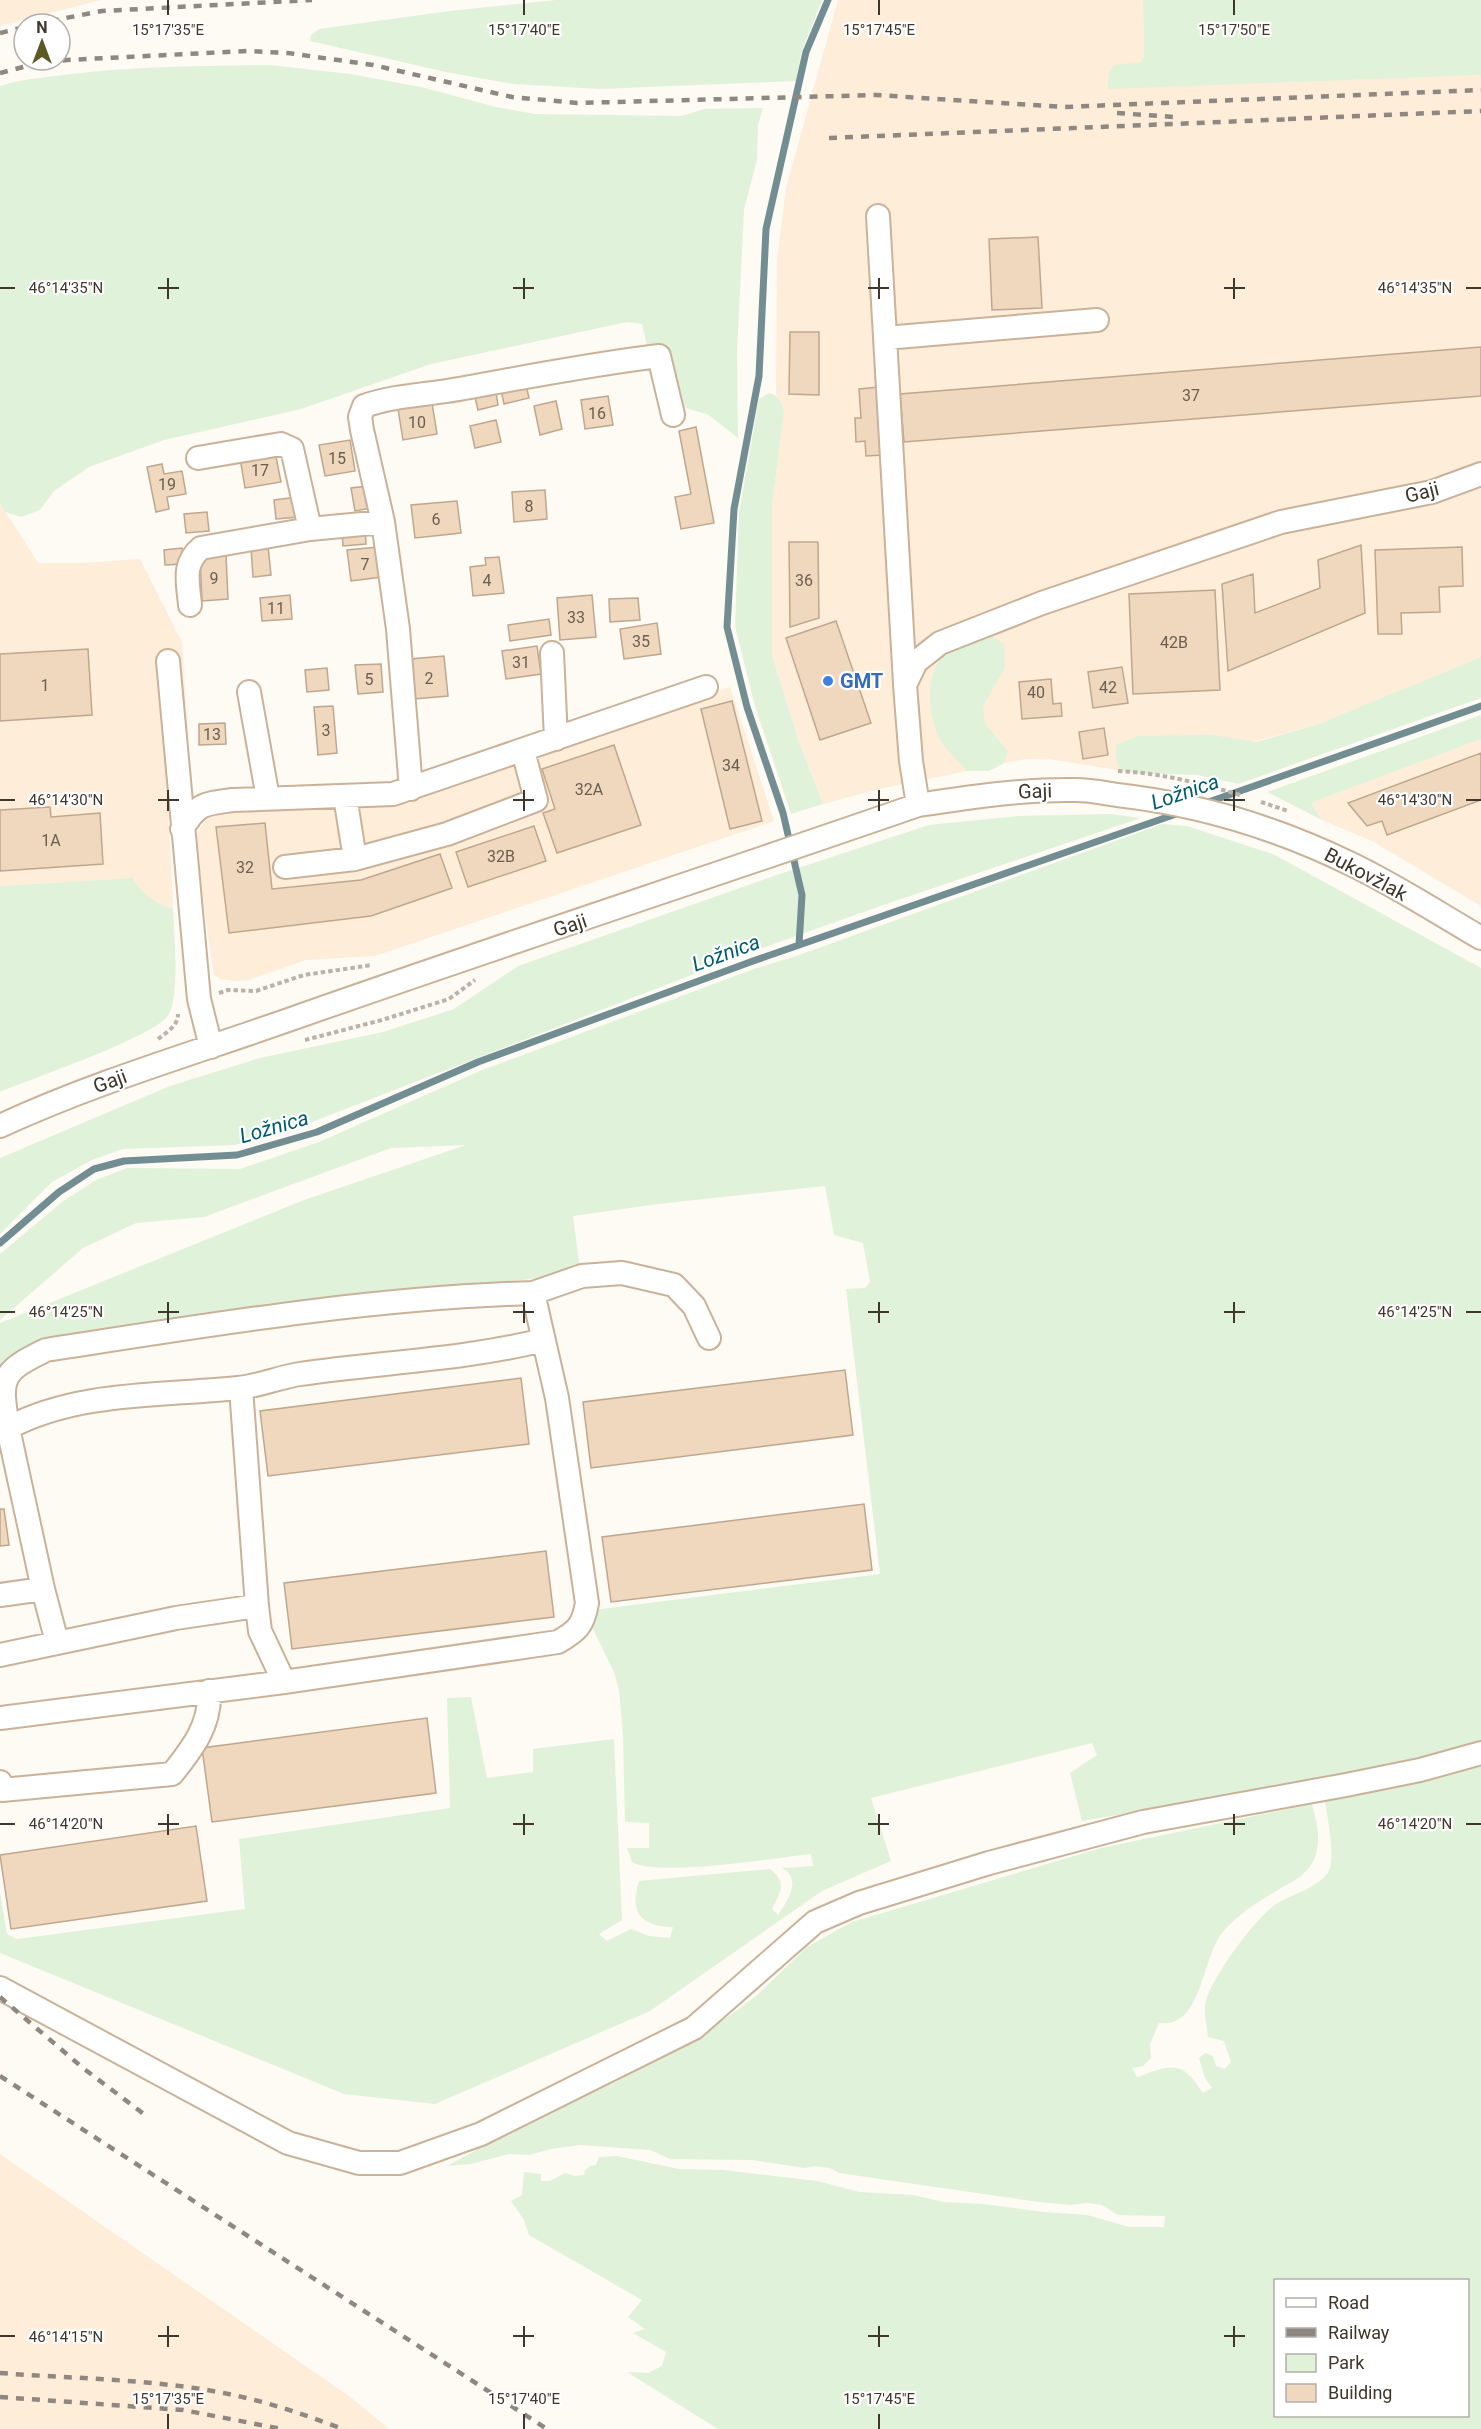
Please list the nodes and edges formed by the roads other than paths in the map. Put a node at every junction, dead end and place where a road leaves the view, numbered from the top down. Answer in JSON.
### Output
{"nodes":[{"id":1,"x":878,"y":216,"type":"dead end"},
{"id":2,"x":1096,"y":320,"type":"dead end"},
{"id":3,"x":885,"y":338,"type":"junction"},
{"id":4,"x":673,"y":416,"type":"dead end"},
{"id":5,"x":198,"y":458,"type":"dead end"},
{"id":6,"x":1481,"y":474,"type":"edge"},
{"id":7,"x":383,"y":522,"type":"junction"},
{"id":8,"x":310,"y":529,"type":"junction"},
{"id":9,"x":190,"y":605,"type":"dead end"},
{"id":10,"x":552,"y":653,"type":"dead end"},
{"id":11,"x":168,"y":661,"type":"dead end"},
{"id":12,"x":905,"y":685,"type":"junction"},
{"id":13,"x":706,"y":687,"type":"dead end"},
{"id":14,"x":249,"y":692,"type":"dead end"},
{"id":15,"x":556,"y":739,"type":"junction"},
{"id":16,"x":522,"y":751,"type":"junction"},
{"id":17,"x":411,"y":789,"type":"junction"},
{"id":18,"x":345,"y":796,"type":"junction"},
{"id":19,"x":268,"y":798,"type":"junction"},
{"id":20,"x":918,"y":805,"type":"junction"},
{"id":21,"x":1246,"y":821,"type":"joint"},
{"id":22,"x":182,"y":829,"type":"junction"},
{"id":23,"x":355,"y":859,"type":"junction"},
{"id":24,"x":285,"y":867,"type":"dead end"},
{"id":25,"x":1481,"y":938,"type":"edge"},
{"id":26,"x":211,"y":1047,"type":"junction"},
{"id":27,"x":0,"y":1126,"type":"edge"},
{"id":28,"x":533,"y":1293,"type":"junction"},
{"id":29,"x":709,"y":1338,"type":"dead end"},
{"id":30,"x":543,"y":1340,"type":"junction"},
{"id":31,"x":241,"y":1388,"type":"junction"},
{"id":32,"x":8,"y":1428,"type":"junction"},
{"id":33,"x":43,"y":1589,"type":"junction"},
{"id":34,"x":0,"y":1595,"type":"edge"},
{"id":35,"x":258,"y":1606,"type":"junction"},
{"id":36,"x":57,"y":1642,"type":"junction"},
{"id":37,"x":0,"y":1655,"type":"edge"},
{"id":38,"x":284,"y":1682,"type":"junction"},
{"id":39,"x":209,"y":1691,"type":"junction"},
{"id":40,"x":0,"y":1718,"type":"edge"},
{"id":41,"x":1481,"y":1753,"type":"edge"},
{"id":42,"x":0,"y":1782,"type":"edge"},
{"id":43,"x":0,"y":1988,"type":"edge"}],
"edges":[{"from":1,"to":3,"type":"street"},
{"from":2,"to":3,"type":"street"},
{"from":3,"to":12,"type":"street"},
{"from":4,"to":7,"type":"street"},
{"from":5,"to":8,"type":"street"},
{"from":6,"to":12,"type":"street","name":"Gaji"},
{"from":7,"to":8,"type":"street"},
{"from":7,"to":17,"type":"street"},
{"from":8,"to":9,"type":"street"},
{"from":10,"to":15,"type":"street"},
{"from":11,"to":22,"type":"street"},
{"from":12,"to":20,"type":"street"},
{"from":13,"to":15,"type":"street"},
{"from":14,"to":19,"type":"street"},
{"from":15,"to":16,"type":"street"},
{"from":16,"to":17,"type":"street"},
{"from":16,"to":23,"type":"street"},
{"from":17,"to":18,"type":"street"},
{"from":18,"to":19,"type":"street"},
{"from":18,"to":23,"type":"street"},
{"from":19,"to":22,"type":"street"},
{"from":20,"to":21,"type":"street","name":"Gaji"},
{"from":20,"to":26,"type":"street","name":"Gaji"},
{"from":21,"to":25,"type":"street","name":"Bukovžlak"},
{"from":22,"to":26,"type":"street"},
{"from":23,"to":24,"type":"street"},
{"from":26,"to":27,"type":"street","name":"Gaji"},
{"from":28,"to":29,"type":"street"},
{"from":28,"to":30,"type":"street"},
{"from":28,"to":32,"type":"street"},
{"from":30,"to":31,"type":"street"},
{"from":30,"to":38,"type":"street"},
{"from":31,"to":32,"type":"street"},
{"from":31,"to":35,"type":"street"},
{"from":32,"to":33,"type":"street"},
{"from":33,"to":34,"type":"street"},
{"from":33,"to":36,"type":"street"},
{"from":35,"to":36,"type":"street"},
{"from":35,"to":38,"type":"street"},
{"from":36,"to":37,"type":"street"},
{"from":38,"to":39,"type":"street"},
{"from":39,"to":40,"type":"street"},
{"from":39,"to":42,"type":"street"},
{"from":41,"to":43,"type":"street"}]}
